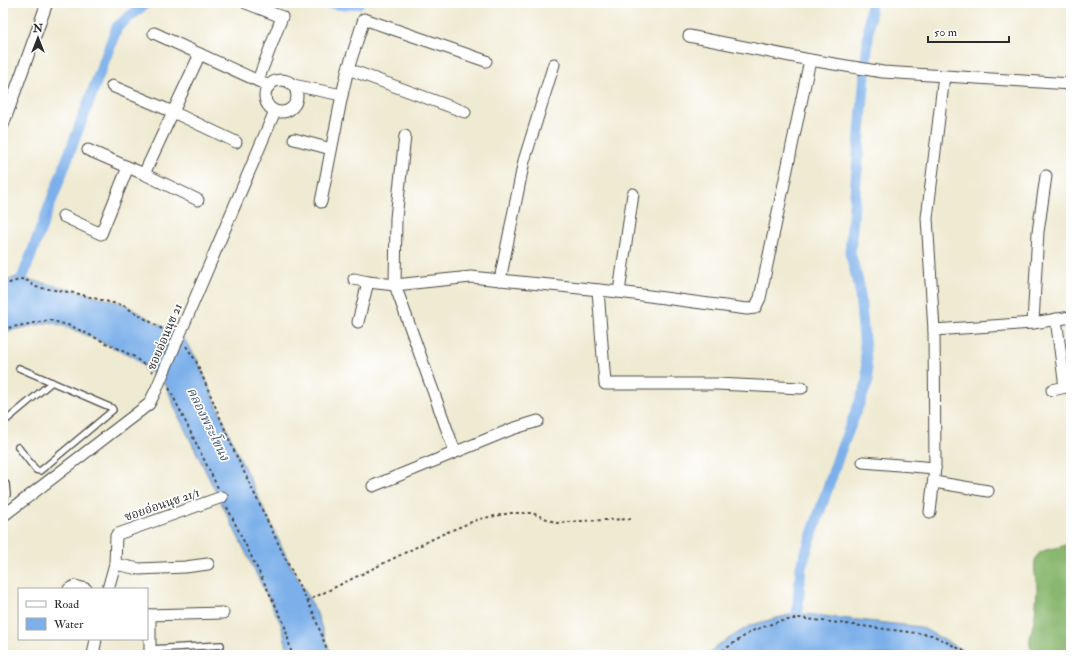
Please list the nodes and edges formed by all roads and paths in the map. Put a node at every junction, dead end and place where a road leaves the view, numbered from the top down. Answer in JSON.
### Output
{"nodes":[{"id":1,"x":47,"y":3,"type":"edge"},
{"id":2,"x":246,"y":3,"type":"edge"},
{"id":3,"x":154,"y":33,"type":"dead end"},
{"id":4,"x":689,"y":36,"type":"dead end"},
{"id":5,"x":200,"y":54,"type":"junction"},
{"id":6,"x":810,"y":60,"type":"junction"},
{"id":7,"x":486,"y":61,"type":"dead end"},
{"id":8,"x":554,"y":64,"type":"dead end"},
{"id":9,"x":348,"y":69,"type":"junction"},
{"id":10,"x":944,"y":76,"type":"junction"},
{"id":11,"x":258,"y":80,"type":"junction"},
{"id":12,"x":1071,"y":84,"type":"edge"},
{"id":13,"x":293,"y":85,"type":"junction"},
{"id":14,"x":112,"y":86,"type":"dead end"},
{"id":15,"x":269,"y":86,"type":"junction"},
{"id":16,"x":342,"y":96,"type":"junction"},
{"id":17,"x":275,"y":111,"type":"junction"},
{"id":18,"x":173,"y":112,"type":"junction"},
{"id":19,"x":465,"y":112,"type":"dead end"},
{"id":20,"x":3,"y":125,"type":"edge"},
{"id":21,"x":405,"y":136,"type":"dead end"},
{"id":22,"x":294,"y":139,"type":"dead end"},
{"id":23,"x":236,"y":142,"type":"dead end"},
{"id":24,"x":331,"y":149,"type":"junction"},
{"id":25,"x":88,"y":150,"type":"dead end"},
{"id":26,"x":128,"y":167,"type":"junction"},
{"id":27,"x":144,"y":174,"type":"junction"},
{"id":28,"x":1046,"y":176,"type":"dead end"},
{"id":29,"x":633,"y":194,"type":"dead end"},
{"id":30,"x":198,"y":200,"type":"dead end"},
{"id":31,"x":321,"y":202,"type":"dead end"},
{"id":32,"x":62,"y":216,"type":"dead end"},
{"id":33,"x":354,"y":279,"type":"dead end"},
{"id":34,"x":500,"y":280,"type":"junction"},
{"id":35,"x":368,"y":282,"type":"junction"},
{"id":36,"x":3,"y":285,"type":"edge"},
{"id":37,"x":395,"y":285,"type":"junction"},
{"id":38,"x":598,"y":290,"type":"junction"},
{"id":39,"x":619,"y":292,"type":"junction"},
{"id":40,"x":1071,"y":317,"type":"edge"},
{"id":41,"x":1056,"y":319,"type":"junction"},
{"id":42,"x":358,"y":322,"type":"dead end"},
{"id":43,"x":1033,"y":323,"type":"junction"},
{"id":44,"x":3,"y":330,"type":"edge"},
{"id":45,"x":934,"y":330,"type":"junction"},
{"id":46,"x":169,"y":333,"type":"dead end"},
{"id":47,"x":182,"y":341,"type":"dead end"},
{"id":48,"x":19,"y":368,"type":"dead end"},
{"id":49,"x":156,"y":375,"type":"dead end"},
{"id":50,"x":52,"y":382,"type":"junction"},
{"id":51,"x":168,"y":384,"type":"dead end"},
{"id":52,"x":1068,"y":387,"type":"edge"},
{"id":53,"x":802,"y":388,"type":"dead end"},
{"id":54,"x":1052,"y":390,"type":"dead end"},
{"id":55,"x":538,"y":421,"type":"dead end"},
{"id":56,"x":3,"y":423,"type":"edge"},
{"id":57,"x":18,"y":447,"type":"dead end"},
{"id":58,"x":455,"y":452,"type":"junction"},
{"id":59,"x":863,"y":462,"type":"dead end"},
{"id":60,"x":935,"y":468,"type":"junction"},
{"id":61,"x":934,"y":482,"type":"junction"},
{"id":62,"x":6,"y":484,"type":"dead end"},
{"id":63,"x":373,"y":486,"type":"dead end"},
{"id":64,"x":988,"y":492,"type":"dead end"},
{"id":65,"x":222,"y":497,"type":"junction"},
{"id":66,"x":3,"y":499,"type":"edge"},
{"id":67,"x":930,"y":512,"type":"dead end"},
{"id":68,"x":3,"y":516,"type":"edge"},
{"id":69,"x":632,"y":519,"type":"dead end"},
{"id":70,"x":115,"y":564,"type":"junction"},
{"id":71,"x":208,"y":564,"type":"dead end"},
{"id":72,"x":71,"y":588,"type":"edge"},
{"id":73,"x":82,"y":588,"type":"edge"},
{"id":74,"x":108,"y":588,"type":"edge"},
{"id":75,"x":307,"y":601,"type":"junction"},
{"id":76,"x":223,"y":613,"type":"dead end"},
{"id":77,"x":148,"y":615,"type":"edge"},
{"id":78,"x":96,"y":640,"type":"edge"},
{"id":79,"x":221,"y":645,"type":"dead end"},
{"id":80,"x":150,"y":652,"type":"edge"},
{"id":81,"x":93,"y":655,"type":"edge"},
{"id":82,"x":292,"y":655,"type":"edge"},
{"id":83,"x":329,"y":655,"type":"edge"},
{"id":84,"x":718,"y":655,"type":"edge"},
{"id":85,"x":969,"y":655,"type":"edge"}],
"edges":[{"from":1,"to":20,"type":"street"},
{"from":2,"to":11,"type":"street"},
{"from":3,"to":5,"type":"street"},
{"from":4,"to":6,"type":"street"},
{"from":5,"to":11,"type":"street"},
{"from":5,"to":18,"type":"street"},
{"from":6,"to":10,"type":"street"},
{"from":6,"to":39,"type":"street"},
{"from":7,"to":9,"type":"street"},
{"from":8,"to":34,"type":"street"},
{"from":9,"to":16,"type":"street"},
{"from":9,"to":19,"type":"street"},
{"from":10,"to":12,"type":"street"},
{"from":10,"to":45,"type":"street"},
{"from":11,"to":15,"type":"street"},
{"from":13,"to":15,"type":"street"},
{"from":13,"to":16,"type":"street"},
{"from":13,"to":17,"type":"street"},
{"from":14,"to":18,"type":"street"},
{"from":15,"to":17,"type":"street"},
{"from":16,"to":24,"type":"street"},
{"from":17,"to":68,"type":"street","name":"ซอยอ่อนนุช 21","bridge":true},
{"from":18,"to":23,"type":"street"},
{"from":18,"to":27,"type":"street"},
{"from":21,"to":37,"type":"street"},
{"from":22,"to":24,"type":"street"},
{"from":24,"to":31,"type":"street"},
{"from":25,"to":26,"type":"street"},
{"from":26,"to":27,"type":"street"},
{"from":26,"to":32,"type":"street"},
{"from":27,"to":30,"type":"street"},
{"from":28,"to":43,"type":"street"},
{"from":29,"to":39,"type":"street"},
{"from":33,"to":35,"type":"street"},
{"from":34,"to":37,"type":"street"},
{"from":34,"to":38,"type":"street"},
{"from":35,"to":37,"type":"street"},
{"from":35,"to":42,"type":"street"},
{"from":36,"to":46,"type":"path"},
{"from":37,"to":58,"type":"street"},
{"from":38,"to":39,"type":"street"},
{"from":38,"to":53,"type":"street"},
{"from":40,"to":41,"type":"street"},
{"from":41,"to":43,"type":"street"},
{"from":41,"to":52,"type":"street"},
{"from":43,"to":45,"type":"street"},
{"from":44,"to":49,"type":"path"},
{"from":45,"to":60,"type":"street"},
{"from":47,"to":75,"type":"path"},
{"from":48,"to":50,"type":"lane"},
{"from":50,"to":56,"type":"lane"},
{"from":50,"to":57,"type":"lane"},
{"from":51,"to":65,"type":"path"},
{"from":52,"to":54,"type":"street"},
{"from":55,"to":58,"type":"street"},
{"from":58,"to":63,"type":"street"},
{"from":59,"to":60,"type":"street"},
{"from":60,"to":61,"type":"street"},
{"from":61,"to":64,"type":"street"},
{"from":61,"to":67,"type":"street"},
{"from":62,"to":66,"type":"lane"},
{"from":65,"to":70,"type":"street","name":"ซอยอ่อนนุช 21/1"},
{"from":65,"to":82,"type":"path"},
{"from":69,"to":75,"type":"path"},
{"from":70,"to":71,"type":"street"},
{"from":70,"to":74,"type":"street","name":"ซอยอ่อนนุช 21/1"},
{"from":72,"to":73,"type":"street"},
{"from":75,"to":83,"type":"path"},
{"from":76,"to":77,"type":"street"},
{"from":77,"to":80,"type":"street"},
{"from":78,"to":81,"type":"street"},
{"from":79,"to":80,"type":"lane"},
{"from":84,"to":85,"type":"path"}]}
